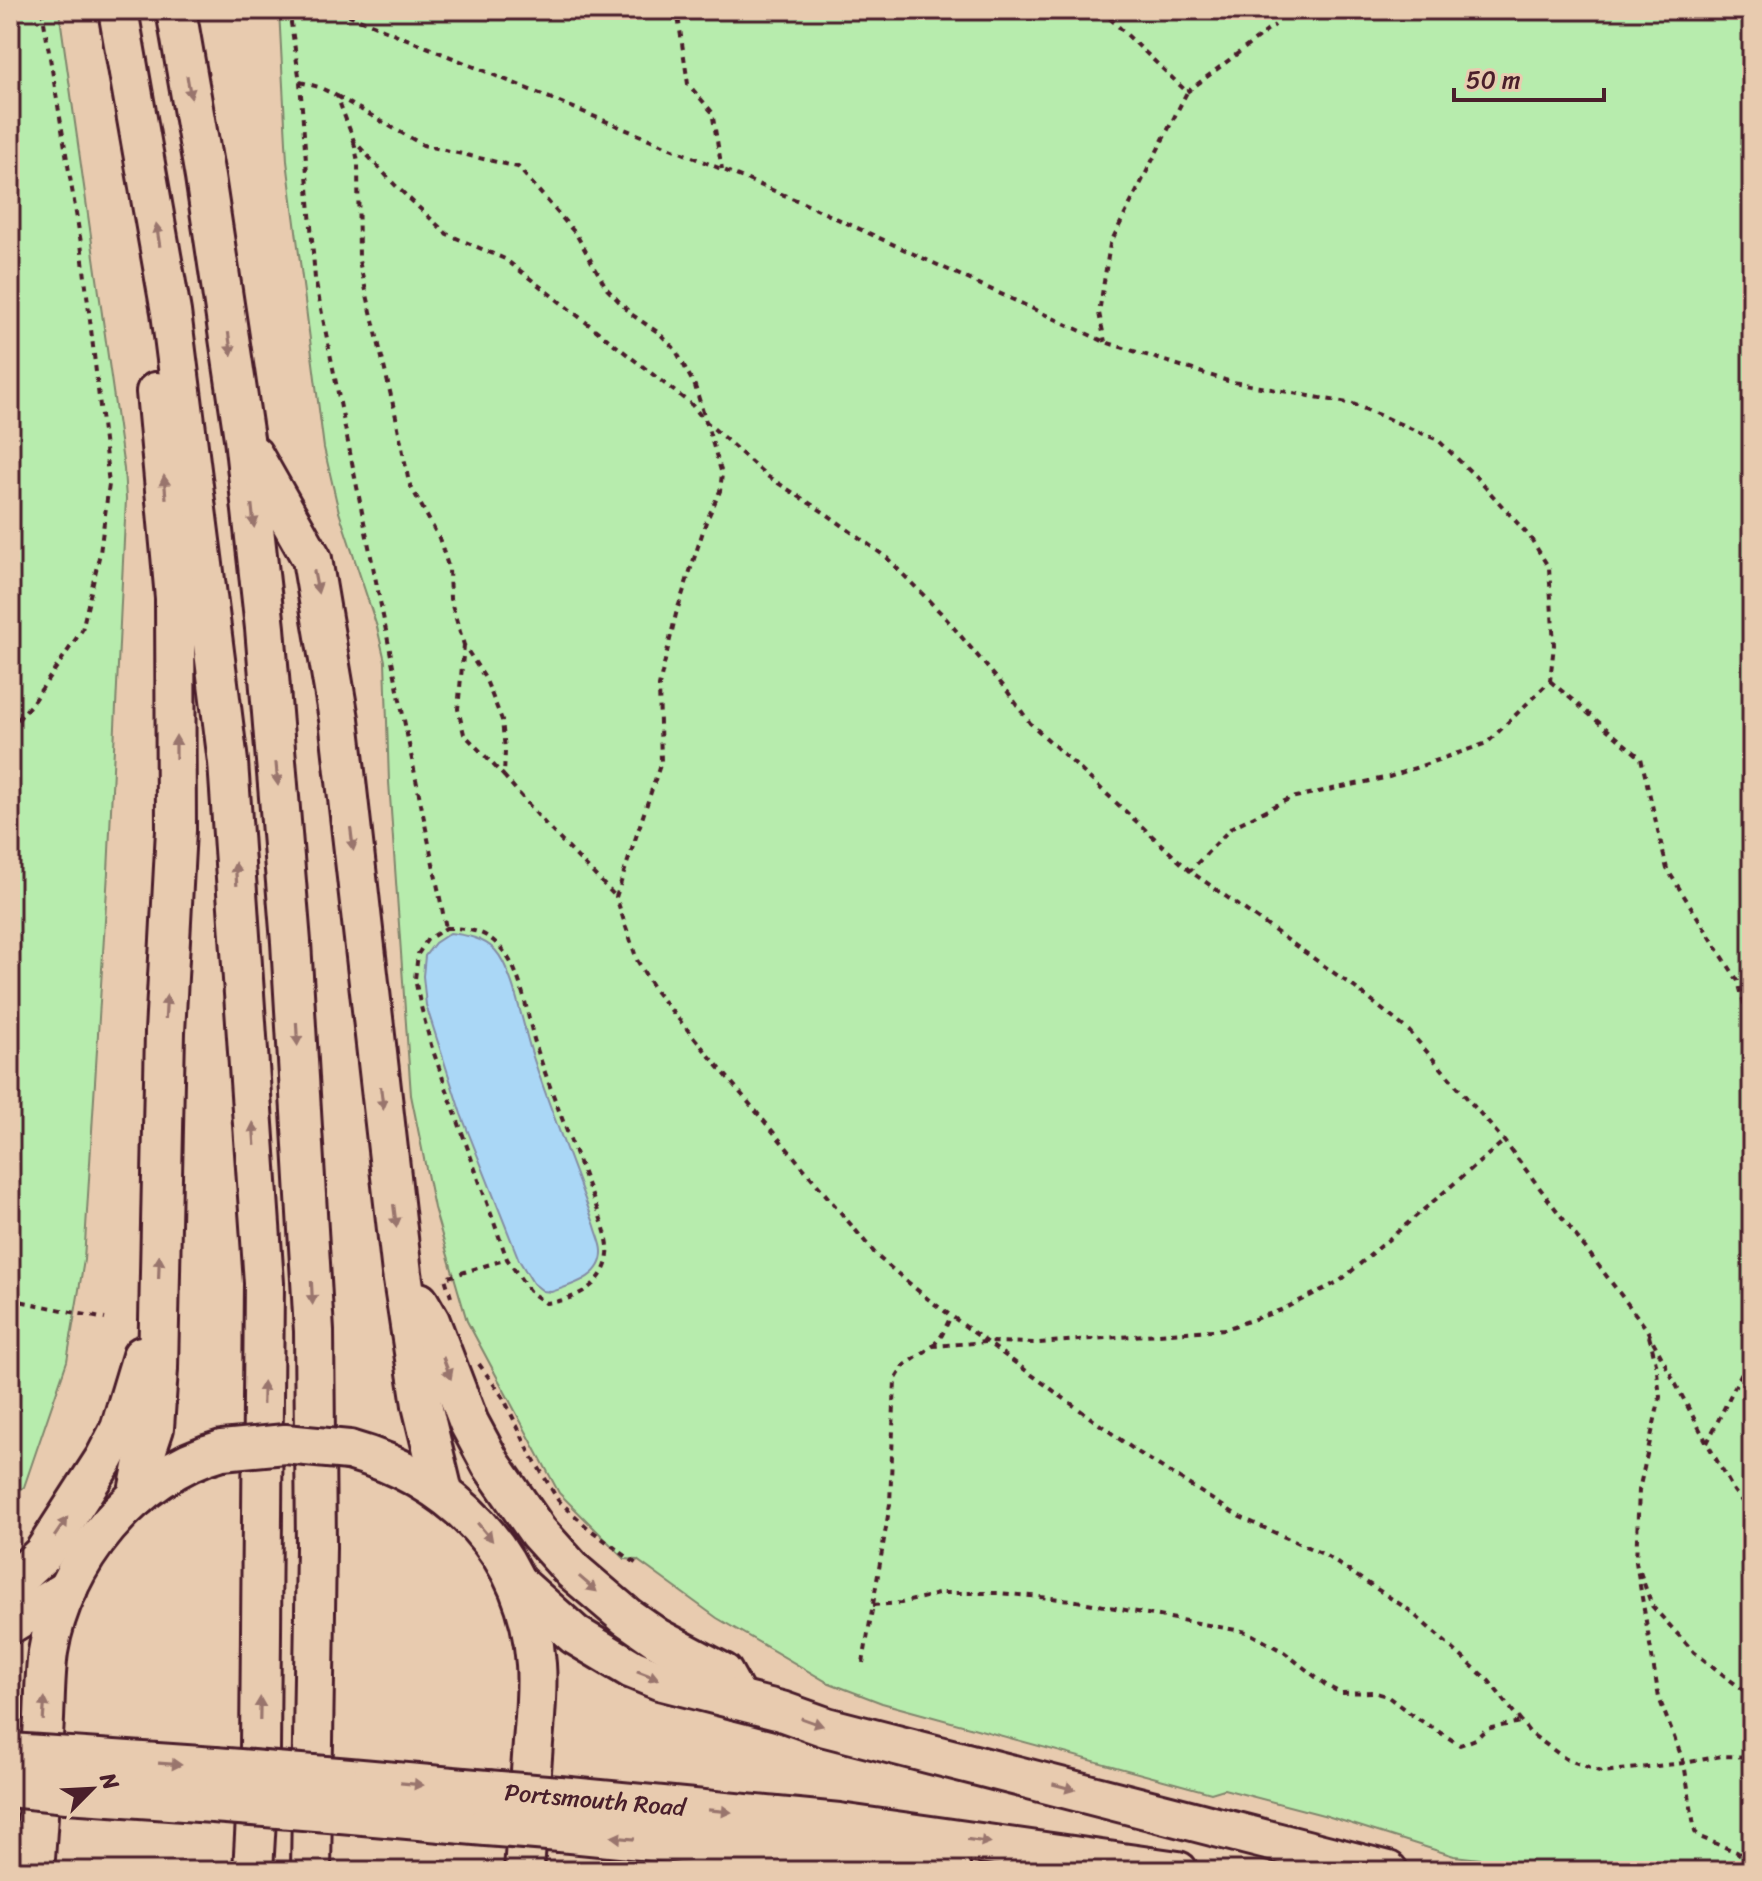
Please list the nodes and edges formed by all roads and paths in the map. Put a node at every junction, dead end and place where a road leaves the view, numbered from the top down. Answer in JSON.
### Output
{"nodes":[{"id":1,"x":42,"y":10,"type":"edge"},
{"id":2,"x":118,"y":10,"type":"edge"},
{"id":3,"x":176,"y":10,"type":"edge"},
{"id":4,"x":289,"y":10,"type":"edge"},
{"id":5,"x":337,"y":10,"type":"edge"},
{"id":6,"x":672,"y":10,"type":"edge"},
{"id":7,"x":1101,"y":10,"type":"edge"},
{"id":8,"x":1275,"y":25,"type":"dead end"},
{"id":9,"x":300,"y":82,"type":"junction"},
{"id":10,"x":1187,"y":92,"type":"junction"},
{"id":11,"x":337,"y":96,"type":"junction"},
{"id":12,"x":354,"y":141,"type":"junction"},
{"id":13,"x":722,"y":169,"type":"junction"},
{"id":14,"x":171,"y":312,"type":"junction"},
{"id":15,"x":1105,"y":342,"type":"junction"},
{"id":16,"x":704,"y":420,"type":"junction"},
{"id":17,"x":244,"y":438,"type":"junction"},
{"id":18,"x":464,"y":645,"type":"junction"},
{"id":19,"x":1550,"y":681,"type":"junction"},
{"id":20,"x":10,"y":729,"type":"edge"},
{"id":21,"x":504,"y":776,"type":"junction"},
{"id":22,"x":1190,"y":871,"type":"junction"},
{"id":23,"x":616,"y":897,"type":"junction"},
{"id":24,"x":446,"y":928,"type":"junction"},
{"id":25,"x":1752,"y":1034,"type":"edge"},
{"id":26,"x":1504,"y":1141,"type":"junction"},
{"id":27,"x":507,"y":1259,"type":"junction"},
{"id":28,"x":402,"y":1273,"type":"junction"},
{"id":29,"x":445,"y":1278,"type":"dead end"},
{"id":30,"x":10,"y":1299,"type":"edge"},
{"id":31,"x":951,"y":1316,"type":"junction"},
{"id":32,"x":105,"y":1319,"type":"dead end"},
{"id":33,"x":157,"y":1328,"type":"junction"},
{"id":34,"x":1646,"y":1328,"type":"junction"},
{"id":35,"x":987,"y":1342,"type":"junction"},
{"id":36,"x":933,"y":1346,"type":"junction"},
{"id":37,"x":1752,"y":1352,"type":"edge"},
{"id":38,"x":479,"y":1364,"type":"dead end"},
{"id":39,"x":1707,"y":1443,"type":"junction"},
{"id":40,"x":443,"y":1492,"type":"junction"},
{"id":41,"x":137,"y":1497,"type":"junction"},
{"id":42,"x":1752,"y":1514,"type":"edge"},
{"id":43,"x":1636,"y":1562,"type":"junction"},
{"id":44,"x":638,"y":1565,"type":"dead end"},
{"id":45,"x":517,"y":1583,"type":"junction"},
{"id":46,"x":10,"y":1585,"type":"edge"},
{"id":47,"x":68,"y":1589,"type":"junction"},
{"id":48,"x":873,"y":1605,"type":"junction"},
{"id":49,"x":10,"y":1624,"type":"edge"},
{"id":50,"x":863,"y":1663,"type":"dead end"},
{"id":51,"x":1752,"y":1697,"type":"edge"},
{"id":52,"x":738,"y":1700,"type":"junction"},
{"id":53,"x":1520,"y":1722,"type":"junction"},
{"id":54,"x":10,"y":1753,"type":"edge"},
{"id":55,"x":1752,"y":1757,"type":"edge"},
{"id":56,"x":1684,"y":1763,"type":"junction"},
{"id":57,"x":68,"y":1775,"type":"junction"},
{"id":58,"x":10,"y":1787,"type":"edge"},
{"id":59,"x":560,"y":1814,"type":"junction"},
{"id":60,"x":1752,"y":1864,"type":"edge"},
{"id":61,"x":34,"y":1871,"type":"edge"},
{"id":62,"x":253,"y":1871,"type":"edge"},
{"id":63,"x":311,"y":1871,"type":"edge"},
{"id":64,"x":524,"y":1871,"type":"edge"},
{"id":65,"x":951,"y":1871,"type":"edge"},
{"id":66,"x":1178,"y":1871,"type":"edge"},
{"id":67,"x":1388,"y":1871,"type":"edge"}],
"edges":[{"from":1,"to":20,"type":"path"},
{"from":14,"to":2,"type":"highway","one_way":true},
{"from":3,"to":17,"type":"highway","one_way":true},
{"from":4,"to":9,"type":"path"},
{"from":5,"to":13,"type":"path"},
{"from":6,"to":13,"type":"path"},
{"from":7,"to":10,"type":"path"},
{"from":8,"to":10,"type":"path"},
{"from":9,"to":11,"type":"path"},
{"from":9,"to":24,"type":"path"},
{"from":10,"to":15,"type":"path"},
{"from":11,"to":12,"type":"path"},
{"from":11,"to":16,"type":"path"},
{"from":12,"to":16,"type":"path"},
{"from":12,"to":18,"type":"path"},
{"from":13,"to":15,"type":"path"},
{"from":33,"to":14,"type":"highway","one_way":true},
{"from":62,"to":14,"type":"highway","one_way":true},
{"from":15,"to":19,"type":"path"},
{"from":16,"to":22,"type":"path"},
{"from":16,"to":23,"type":"path"},
{"from":17,"to":28,"type":"highway","one_way":true},
{"from":17,"to":63,"type":"highway","one_way":true},
{"from":18,"to":21,"type":"path"},
{"from":18,"to":21,"type":"path"},
{"from":19,"to":22,"type":"path"},
{"from":19,"to":25,"type":"path"},
{"from":21,"to":23,"type":"path"},
{"from":22,"to":26,"type":"path"},
{"from":23,"to":31,"type":"path"},
{"from":24,"to":27,"type":"path"},
{"from":24,"to":27,"type":"path"},
{"from":26,"to":34,"type":"path"},
{"from":26,"to":35,"type":"path"},
{"from":27,"to":29,"type":"path"},
{"from":28,"to":40,"type":"highway"},
{"from":28,"to":52,"type":"highway","one_way":true},
{"from":30,"to":32,"type":"path"},
{"from":31,"to":35,"type":"path"},
{"from":31,"to":36,"type":"path"},
{"from":33,"to":41,"type":"highway"},
{"from":46,"to":33,"type":"highway","one_way":true},
{"from":34,"to":39,"type":"path"},
{"from":34,"to":43,"type":"path"},
{"from":35,"to":36,"type":"path"},
{"from":35,"to":53,"type":"path"},
{"from":36,"to":48,"type":"path"},
{"from":37,"to":39,"type":"path"},
{"from":38,"to":44,"type":"path"},
{"from":39,"to":42,"type":"path"},
{"from":40,"to":41,"type":"highway","bridge":true},
{"from":40,"to":45,"type":"highway","one_way":true},
{"from":41,"to":47,"type":"highway"},
{"from":43,"to":51,"type":"path"},
{"from":43,"to":56,"type":"path"},
{"from":45,"to":52,"type":"highway","one_way":true},
{"from":45,"to":64,"type":"highway"},
{"from":47,"to":49,"type":"highway"},
{"from":61,"to":47,"type":"highway","one_way":true},
{"from":48,"to":50,"type":"path"},
{"from":48,"to":53,"type":"path"},
{"from":52,"to":67,"type":"highway","one_way":true},
{"from":53,"to":56,"type":"path"},
{"from":54,"to":57,"type":"highway","name":"Portsmouth Road","bridge":true},
{"from":55,"to":56,"type":"path"},
{"from":56,"to":60,"type":"path"},
{"from":57,"to":58,"type":"highway","name":"Portsmouth Road","bridge":true},
{"from":57,"to":59,"type":"highway","name":"Portsmouth Road","bridge":true},
{"from":65,"to":59,"type":"highway","name":"Portsmouth Road","one_way":true},
{"from":59,"to":66,"type":"highway","name":"Portsmouth Road","one_way":true}]}
